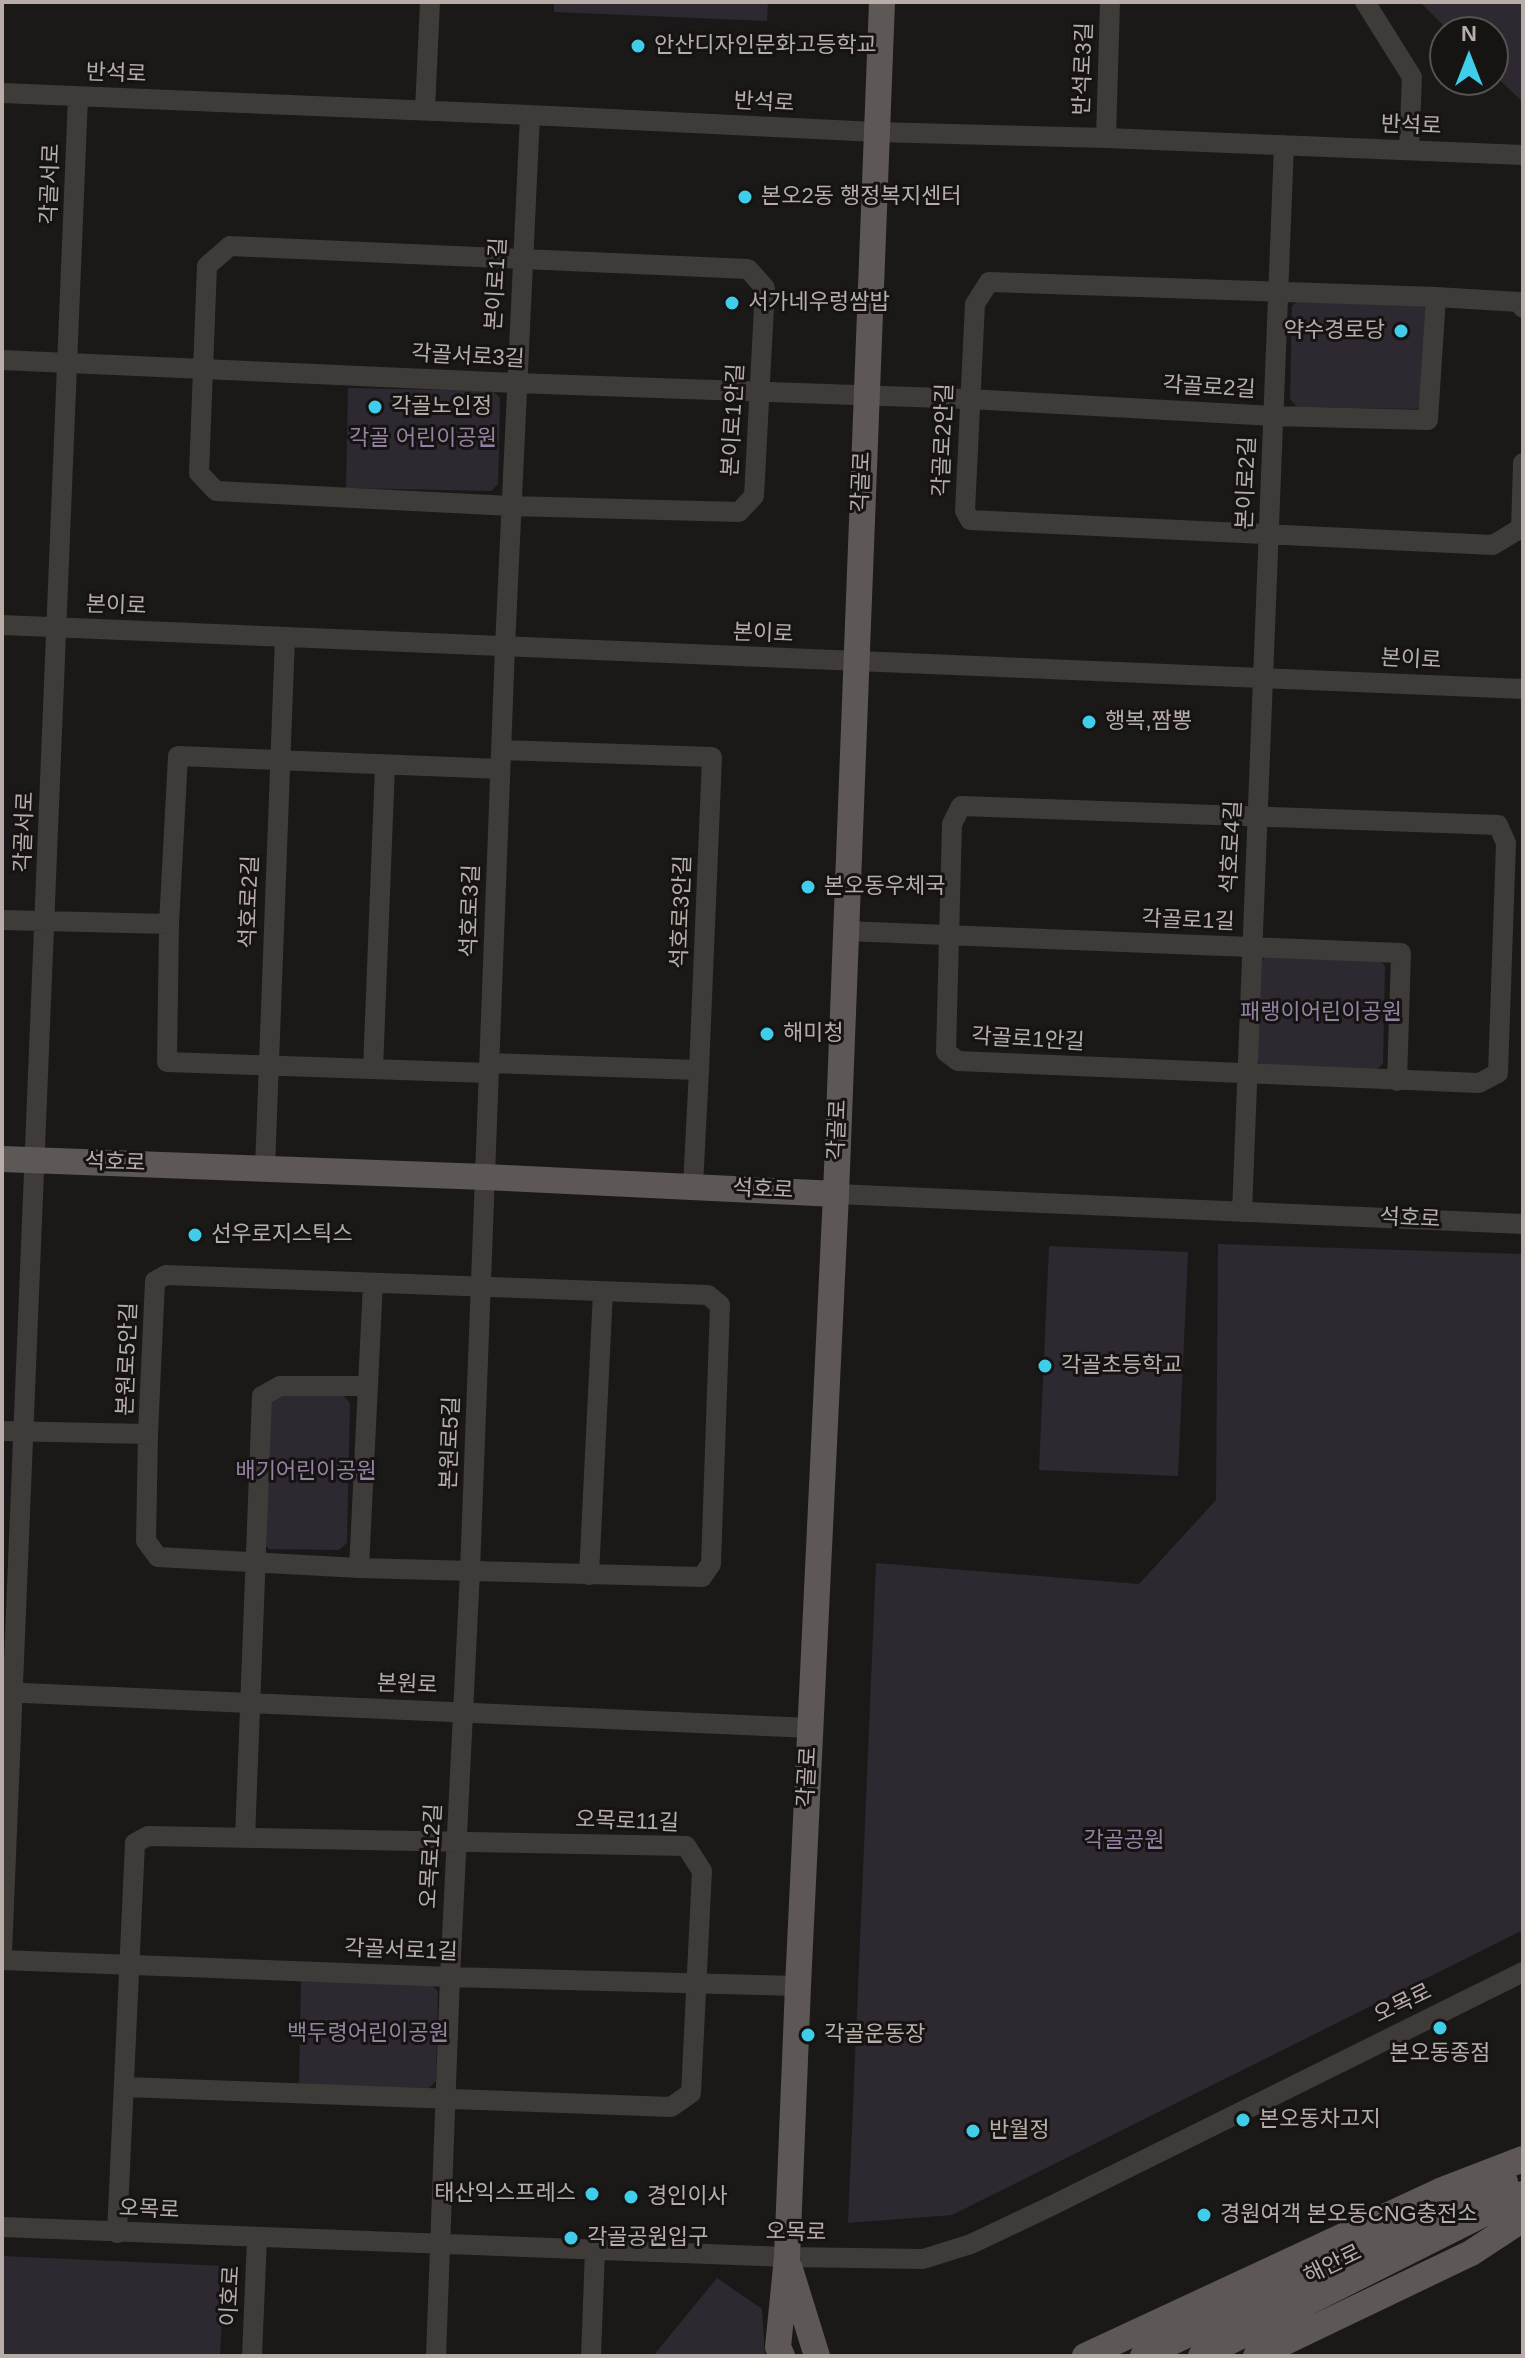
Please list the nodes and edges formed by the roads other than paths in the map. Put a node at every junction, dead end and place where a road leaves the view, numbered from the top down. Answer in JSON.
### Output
{"nodes":[{"id":1,"x":430,"y":2,"type":"edge"},
{"id":2,"x":882,"y":2,"type":"edge"},
{"id":3,"x":1110,"y":2,"type":"edge"},
{"id":4,"x":1365,"y":2,"type":"edge"},
{"id":5,"x":2,"y":93,"type":"edge"},
{"id":6,"x":78,"y":97,"type":"junction"},
{"id":7,"x":425,"y":110,"type":"junction"},
{"id":8,"x":530,"y":115,"type":"junction"},
{"id":9,"x":875,"y":132,"type":"junction"},
{"id":10,"x":1106,"y":138,"type":"junction"},
{"id":11,"x":1284,"y":145,"type":"junction"},
{"id":12,"x":1409,"y":150,"type":"junction"},
{"id":13,"x":1523,"y":155,"type":"edge"},
{"id":14,"x":522,"y":259,"type":"junction"},
{"id":15,"x":1278,"y":292,"type":"junction"},
{"id":16,"x":1436,"y":297,"type":"junction"},
{"id":17,"x":1523,"y":308,"type":"edge"},
{"id":18,"x":2,"y":360,"type":"edge"},
{"id":19,"x":69,"y":362,"type":"junction"},
{"id":20,"x":204,"y":369,"type":"junction"},
{"id":21,"x":516,"y":383,"type":"junction"},
{"id":22,"x":760,"y":392,"type":"junction"},
{"id":23,"x":865,"y":395,"type":"junction"},
{"id":24,"x":969,"y":399,"type":"junction"},
{"id":25,"x":1273,"y":416,"type":"junction"},
{"id":26,"x":1523,"y":463,"type":"edge"},
{"id":27,"x":511,"y":506,"type":"junction"},
{"id":28,"x":1270,"y":535,"type":"junction"},
{"id":29,"x":2,"y":625,"type":"edge"},
{"id":30,"x":57,"y":627,"type":"junction"},
{"id":31,"x":285,"y":637,"type":"junction"},
{"id":32,"x":505,"y":647,"type":"junction"},
{"id":33,"x":856,"y":662,"type":"junction"},
{"id":34,"x":1264,"y":677,"type":"junction"},
{"id":35,"x":1523,"y":689,"type":"edge"},
{"id":36,"x":280,"y":760,"type":"junction"},
{"id":37,"x":500,"y":760,"type":"junction"},
{"id":38,"x":385,"y":766,"type":"junction"},
{"id":39,"x":1257,"y":815,"type":"junction"},
{"id":40,"x":2,"y":920,"type":"edge"},
{"id":41,"x":45,"y":922,"type":"junction"},
{"id":42,"x":169,"y":924,"type":"junction"},
{"id":43,"x":845,"y":931,"type":"junction"},
{"id":44,"x":949,"y":934,"type":"junction"},
{"id":45,"x":1251,"y":947,"type":"junction"},
{"id":46,"x":1513,"y":956,"type":"edge"},
{"id":47,"x":268,"y":1067,"type":"junction"},
{"id":48,"x":488,"y":1068,"type":"junction"},
{"id":49,"x":373,"y":1069,"type":"junction"},
{"id":50,"x":699,"y":1070,"type":"junction"},
{"id":51,"x":1247,"y":1075,"type":"junction"},
{"id":52,"x":1397,"y":1081,"type":"junction"},
{"id":53,"x":2,"y":1159,"type":"edge"},
{"id":54,"x":34,"y":1160,"type":"junction"},
{"id":55,"x":265,"y":1168,"type":"junction"},
{"id":56,"x":485,"y":1177,"type":"junction"},
{"id":57,"x":693,"y":1186,"type":"junction"},
{"id":58,"x":836,"y":1194,"type":"junction"},
{"id":59,"x":1242,"y":1212,"type":"junction"},
{"id":60,"x":1523,"y":1224,"type":"edge"},
{"id":61,"x":373,"y":1283,"type":"junction"},
{"id":62,"x":481,"y":1287,"type":"junction"},
{"id":63,"x":603,"y":1292,"type":"junction"},
{"id":64,"x":368,"y":1386,"type":"junction"},
{"id":65,"x":2,"y":1431,"type":"edge"},
{"id":66,"x":24,"y":1432,"type":"junction"},
{"id":67,"x":148,"y":1434,"type":"junction"},
{"id":68,"x":255,"y":1563,"type":"junction"},
{"id":69,"x":359,"y":1568,"type":"junction"},
{"id":70,"x":470,"y":1571,"type":"junction"},
{"id":71,"x":589,"y":1575,"type":"junction"},
{"id":72,"x":7,"y":1692,"type":"edge"},
{"id":73,"x":250,"y":1702,"type":"junction"},
{"id":74,"x":463,"y":1711,"type":"junction"},
{"id":75,"x":810,"y":1728,"type":"junction"},
{"id":76,"x":245,"y":1838,"type":"junction"},
{"id":77,"x":457,"y":1842,"type":"junction"},
{"id":78,"x":2,"y":1953,"type":"edge"},
{"id":79,"x":2,"y":1960,"type":"edge"},
{"id":80,"x":131,"y":1965,"type":"junction"},
{"id":81,"x":1523,"y":1972,"type":"edge"},
{"id":82,"x":450,"y":1977,"type":"junction"},
{"id":83,"x":697,"y":1983,"type":"junction"},
{"id":84,"x":798,"y":1986,"type":"junction"},
{"id":85,"x":126,"y":2087,"type":"junction"},
{"id":86,"x":447,"y":2098,"type":"junction"},
{"id":87,"x":1523,"y":2159,"type":"edge"},
{"id":88,"x":1523,"y":2174,"type":"edge"},
{"id":89,"x":1523,"y":2194,"type":"edge"},
{"id":90,"x":1523,"y":2219,"type":"edge"},
{"id":91,"x":2,"y":2227,"type":"edge"},
{"id":92,"x":117,"y":2233,"type":"junction"},
{"id":93,"x":257,"y":2238,"type":"junction"},
{"id":94,"x":440,"y":2244,"type":"junction"},
{"id":95,"x":595,"y":2250,"type":"junction"},
{"id":96,"x":787,"y":2257,"type":"junction"},
{"id":97,"x":779,"y":2353,"type":"edge"},
{"id":98,"x":252,"y":2356,"type":"edge"},
{"id":99,"x":436,"y":2356,"type":"edge"},
{"id":100,"x":591,"y":2356,"type":"edge"},
{"id":101,"x":817,"y":2356,"type":"edge"},
{"id":102,"x":1085,"y":2356,"type":"edge"},
{"id":103,"x":1143,"y":2356,"type":"edge"},
{"id":104,"x":1201,"y":2356,"type":"edge"},
{"id":105,"x":1256,"y":2356,"type":"edge"}],
"edges":[{"from":1,"to":7,"type":"street"},
{"from":2,"to":9,"type":"main road","name":"각골로"},
{"from":3,"to":10,"type":"street","name":"반석로3길"},
{"from":4,"to":12,"type":"street"},
{"from":5,"to":6,"type":"street","name":"반석로"},
{"from":6,"to":7,"type":"street","name":"반석로"},
{"from":6,"to":19,"type":"street","name":"각골서로"},
{"from":7,"to":8,"type":"street","name":"반석로"},
{"from":8,"to":9,"type":"street","name":"반석로"},
{"from":8,"to":14,"type":"street","name":"본이로1길"},
{"from":9,"to":10,"type":"street","name":"반석로"},
{"from":9,"to":23,"type":"main road","name":"각골로"},
{"from":10,"to":11,"type":"street","name":"반석로"},
{"from":11,"to":12,"type":"street","name":"반석로"},
{"from":11,"to":15,"type":"street","name":"본이로2길"},
{"from":12,"to":13,"type":"street","name":"반석로"},
{"from":14,"to":20,"type":"street","name":"본이로1안길"},
{"from":14,"to":21,"type":"street","name":"본이로1길"},
{"from":14,"to":22,"type":"street","name":"본이로1안길"},
{"from":15,"to":16,"type":"street","name":"각골로2안길"},
{"from":15,"to":24,"type":"street","name":"각골로2안길"},
{"from":15,"to":25,"type":"street","name":"본이로2길"},
{"from":16,"to":17,"type":"street","name":"각골로2안길"},
{"from":16,"to":25,"type":"street","name":"각골로2길"},
{"from":18,"to":19,"type":"street","name":"각골서로3길"},
{"from":19,"to":20,"type":"street","name":"각골서로3길"},
{"from":19,"to":30,"type":"street","name":"각골서로"},
{"from":20,"to":21,"type":"street","name":"각골서로3길"},
{"from":20,"to":27,"type":"street","name":"본이로1안길"},
{"from":21,"to":22,"type":"street","name":"각골서로3길"},
{"from":21,"to":27,"type":"street","name":"본이로1길"},
{"from":22,"to":23,"type":"street","name":"각골서로3길"},
{"from":22,"to":27,"type":"street","name":"본이로1안길"},
{"from":23,"to":24,"type":"street","name":"각골로2길"},
{"from":23,"to":33,"type":"main road","name":"각골로"},
{"from":24,"to":25,"type":"street","name":"각골로2길"},
{"from":24,"to":28,"type":"street","name":"각골로2안길"},
{"from":25,"to":28,"type":"street","name":"본이로2길"},
{"from":26,"to":28,"type":"street","name":"각골로2안길"},
{"from":27,"to":32,"type":"street","name":"본이로1길"},
{"from":28,"to":34,"type":"street","name":"본이로2길"},
{"from":29,"to":30,"type":"street","name":"본이로"},
{"from":30,"to":31,"type":"street","name":"본이로"},
{"from":30,"to":41,"type":"street","name":"각골서로"},
{"from":31,"to":32,"type":"street","name":"본이로"},
{"from":31,"to":36,"type":"street","name":"석호로2길"},
{"from":32,"to":33,"type":"street","name":"본이로"},
{"from":32,"to":37,"type":"street","name":"석호로3길"},
{"from":33,"to":34,"type":"street","name":"본이로"},
{"from":33,"to":43,"type":"main road","name":"각골로"},
{"from":34,"to":35,"type":"street","name":"본이로"},
{"from":34,"to":39,"type":"street","name":"석호로4길"},
{"from":36,"to":38,"type":"street","name":"석호로3안길"},
{"from":36,"to":42,"type":"street","name":"석호로3안길"},
{"from":36,"to":47,"type":"street","name":"석호로2길"},
{"from":37,"to":38,"type":"street","name":"석호로3안길"},
{"from":37,"to":48,"type":"street","name":"석호로3길"},
{"from":37,"to":50,"type":"street","name":"석호로3안길"},
{"from":38,"to":49,"type":"street"},
{"from":39,"to":44,"type":"street","name":"각골로1안길"},
{"from":39,"to":45,"type":"street","name":"석호로4길"},
{"from":39,"to":46,"type":"street","name":"각골로1안길"},
{"from":40,"to":41,"type":"street"},
{"from":41,"to":42,"type":"street"},
{"from":41,"to":54,"type":"street","name":"각골서로"},
{"from":42,"to":47,"type":"street","name":"석호로3안길"},
{"from":43,"to":44,"type":"street","name":"각골로1길"},
{"from":43,"to":58,"type":"main road","name":"각골로"},
{"from":44,"to":45,"type":"street","name":"각골로1길"},
{"from":44,"to":51,"type":"street","name":"각골로1안길"},
{"from":45,"to":51,"type":"street","name":"석호로4길"},
{"from":45,"to":52,"type":"street","name":"각골로1길"},
{"from":46,"to":52,"type":"street","name":"각골로1안길"},
{"from":47,"to":49,"type":"street","name":"석호로3안길"},
{"from":47,"to":55,"type":"street","name":"석호로2길"},
{"from":48,"to":49,"type":"street","name":"석호로3안길"},
{"from":48,"to":50,"type":"street","name":"석호로3안길"},
{"from":48,"to":56,"type":"street","name":"석호로3길"},
{"from":50,"to":57,"type":"street"},
{"from":51,"to":52,"type":"street","name":"각골로1안길"},
{"from":51,"to":59,"type":"street","name":"석호로4길"},
{"from":53,"to":54,"type":"main road","name":"석호로"},
{"from":54,"to":55,"type":"main road","name":"석호로"},
{"from":54,"to":66,"type":"street","name":"각골서로"},
{"from":55,"to":56,"type":"main road","name":"석호로"},
{"from":56,"to":57,"type":"main road","name":"석호로"},
{"from":56,"to":62,"type":"street","name":"본원로5길"},
{"from":57,"to":58,"type":"main road","name":"석호로"},
{"from":58,"to":59,"type":"street","name":"석호로"},
{"from":58,"to":75,"type":"main road","name":"각골로"},
{"from":59,"to":60,"type":"street","name":"석호로"},
{"from":61,"to":62,"type":"street","name":"본원로5안길"},
{"from":61,"to":64,"type":"street"},
{"from":61,"to":67,"type":"street","name":"본원로5안길"},
{"from":62,"to":63,"type":"street","name":"본원로5안길"},
{"from":62,"to":70,"type":"street","name":"본원로5길"},
{"from":63,"to":71,"type":"street"},
{"from":63,"to":71,"type":"street","name":"본원로5안길"},
{"from":64,"to":68,"type":"street"},
{"from":64,"to":69,"type":"street"},
{"from":65,"to":66,"type":"street"},
{"from":66,"to":67,"type":"street"},
{"from":66,"to":72,"type":"street","name":"각골서로"},
{"from":67,"to":68,"type":"street","name":"본원로5안길"},
{"from":68,"to":69,"type":"street","name":"본원로5안길"},
{"from":68,"to":73,"type":"street"},
{"from":69,"to":70,"type":"street","name":"본원로5안길"},
{"from":70,"to":71,"type":"street","name":"본원로5안길"},
{"from":70,"to":74,"type":"street","name":"본원로5길"},
{"from":72,"to":73,"type":"street","name":"본원로"},
{"from":72,"to":78,"type":"street","name":"각골서로"},
{"from":73,"to":74,"type":"street","name":"본원로"},
{"from":73,"to":76,"type":"street"},
{"from":74,"to":75,"type":"street","name":"본원로"},
{"from":74,"to":77,"type":"street","name":"오목로12길"},
{"from":75,"to":84,"type":"main road","name":"각골로"},
{"from":76,"to":77,"type":"street","name":"오목로11길"},
{"from":76,"to":80,"type":"street","name":"오목로11길"},
{"from":77,"to":82,"type":"street","name":"오목로12길"},
{"from":77,"to":83,"type":"street","name":"오목로11길"},
{"from":79,"to":80,"type":"street","name":"각골서로1길"},
{"from":80,"to":82,"type":"street","name":"각골서로1길"},
{"from":80,"to":85,"type":"street","name":"오목로11길"},
{"from":81,"to":96,"type":"street","name":"오목로"},
{"from":82,"to":83,"type":"street","name":"각골서로1길"},
{"from":82,"to":86,"type":"street","name":"오목로12길"},
{"from":83,"to":84,"type":"street","name":"각골서로1길"},
{"from":83,"to":86,"type":"street","name":"오목로11길"},
{"from":84,"to":96,"type":"main road","name":"각골로"},
{"from":85,"to":86,"type":"street","name":"오목로11길"},
{"from":85,"to":92,"type":"street","name":"오목로11길"},
{"from":86,"to":94,"type":"street","name":"오목로12길"},
{"from":87,"to":102,"type":"main road"},
{"from":88,"to":103,"type":"main road","name":"해안로"},
{"from":89,"to":104,"type":"main road","name":"해안로"},
{"from":90,"to":105,"type":"main road"},
{"from":91,"to":92,"type":"street","name":"오목로"},
{"from":92,"to":93,"type":"street","name":"오목로"},
{"from":93,"to":94,"type":"street","name":"오목로"},
{"from":93,"to":98,"type":"street","name":"이호로"},
{"from":94,"to":95,"type":"street","name":"오목로"},
{"from":94,"to":99,"type":"street"},
{"from":95,"to":96,"type":"street","name":"오목로"},
{"from":95,"to":100,"type":"street"},
{"from":96,"to":97,"type":"main road","name":"각골로"},
{"from":96,"to":101,"type":"main road","name":"각골로"}]}
